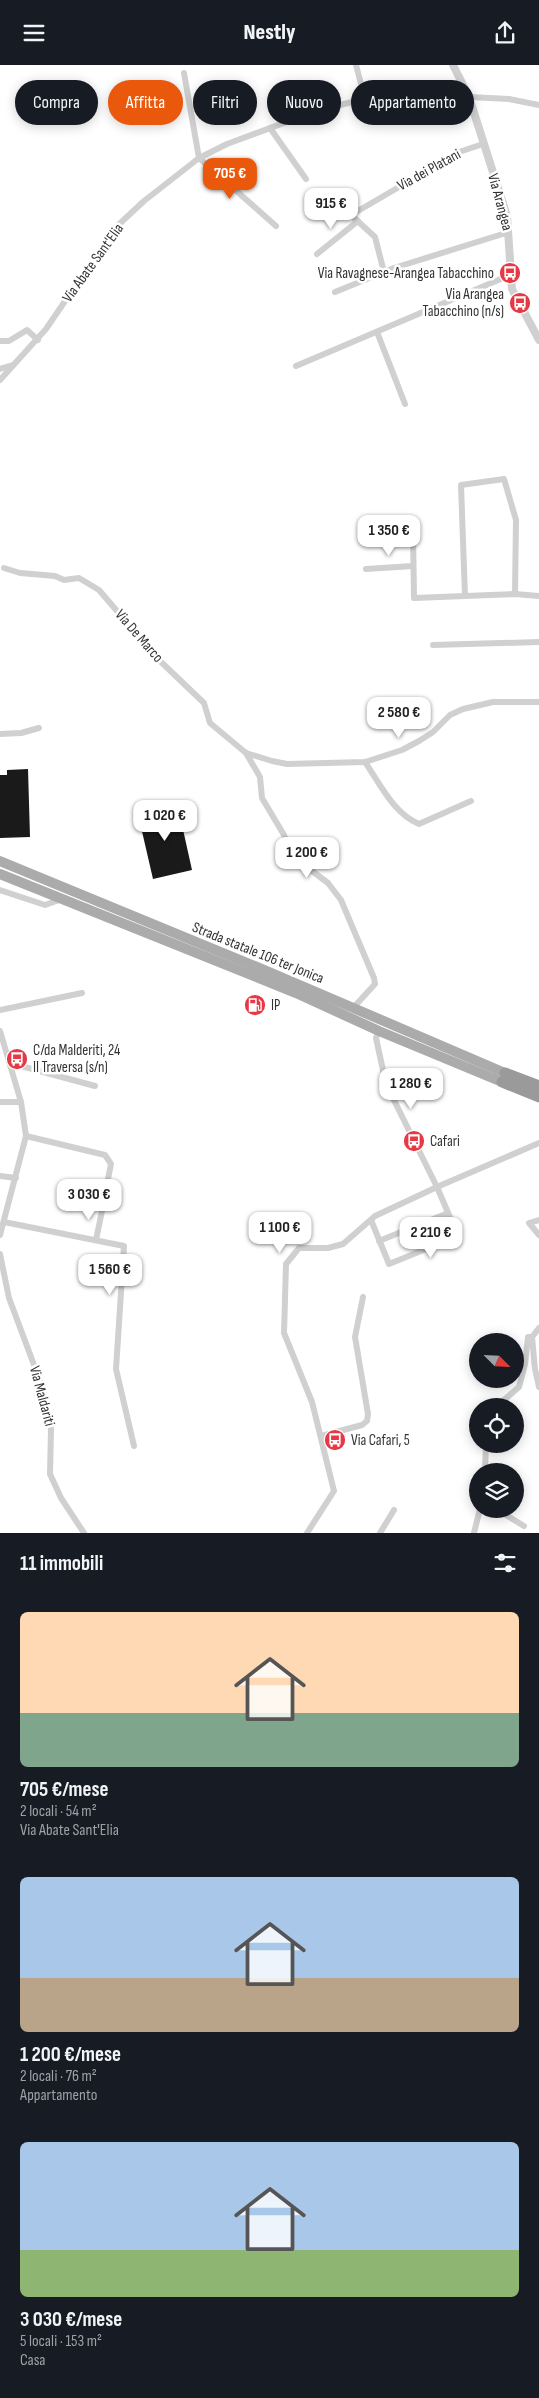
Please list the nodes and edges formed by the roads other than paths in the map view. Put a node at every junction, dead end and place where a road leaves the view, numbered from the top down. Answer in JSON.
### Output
{"nodes":[{"id":1,"x":356,"y":65,"type":"edge"},
{"id":2,"x":453,"y":65,"type":"edge"},
{"id":3,"x":184,"y":73,"type":"dead end"},
{"id":4,"x":360,"y":80,"type":"edge"},
{"id":5,"x":460,"y":80,"type":"edge"},
{"id":6,"x":474,"y":97,"type":"edge"},
{"id":7,"x":351,"y":102,"type":"edge"},
{"id":8,"x":539,"y":105,"type":"edge"},
{"id":9,"x":474,"y":114,"type":"edge"},
{"id":10,"x":270,"y":128,"type":"junction"},
{"id":11,"x":483,"y":144,"type":"junction"},
{"id":12,"x":199,"y":158,"type":"junction"},
{"id":13,"x":306,"y":179,"type":"dead end"},
{"id":14,"x":339,"y":204,"type":"dead end"},
{"id":15,"x":351,"y":215,"type":"junction"},
{"id":16,"x":358,"y":221,"type":"junction"},
{"id":17,"x":276,"y":226,"type":"dead end"},
{"id":18,"x":509,"y":232,"type":"junction"},
{"id":19,"x":317,"y":254,"type":"dead end"},
{"id":20,"x":384,"y":272,"type":"junction"},
{"id":21,"x":510,"y":275,"type":"junction"},
{"id":22,"x":335,"y":292,"type":"dead end"},
{"id":23,"x":377,"y":332,"type":"junction"},
{"id":24,"x":38,"y":340,"type":"junction"},
{"id":25,"x":539,"y":340,"type":"edge"},
{"id":26,"x":0,"y":341,"type":"edge"},
{"id":27,"x":14,"y":364,"type":"junction"},
{"id":28,"x":296,"y":366,"type":"dead end"},
{"id":29,"x":0,"y":369,"type":"edge"},
{"id":30,"x":0,"y":379,"type":"edge"},
{"id":31,"x":405,"y":404,"type":"dead end"},
{"id":32,"x":413,"y":533,"type":"dead end"},
{"id":33,"x":413,"y":566,"type":"junction"},
{"id":34,"x":4,"y":569,"type":"dead end"},
{"id":35,"x":366,"y":569,"type":"dead end"},
{"id":36,"x":515,"y":594,"type":"junction"},
{"id":37,"x":465,"y":596,"type":"junction"},
{"id":38,"x":539,"y":596,"type":"edge"},
{"id":39,"x":539,"y":642,"type":"edge"},
{"id":40,"x":433,"y":645,"type":"dead end"},
{"id":41,"x":539,"y":702,"type":"edge"},
{"id":42,"x":40,"y":728,"type":"dead end"},
{"id":43,"x":0,"y":734,"type":"edge"},
{"id":44,"x":246,"y":753,"type":"junction"},
{"id":45,"x":365,"y":762,"type":"junction"},
{"id":46,"x":471,"y":801,"type":"dead end"},
{"id":47,"x":0,"y":861,"type":"edge"},
{"id":48,"x":0,"y":874,"type":"edge"},
{"id":49,"x":0,"y":890,"type":"edge"},
{"id":50,"x":62,"y":899,"type":"junction"},
{"id":51,"x":82,"y":993,"type":"dead end"},
{"id":52,"x":353,"y":1008,"type":"junction"},
{"id":53,"x":0,"y":1010,"type":"edge"},
{"id":54,"x":0,"y":1031,"type":"edge"},
{"id":55,"x":379,"y":1031,"type":"junction"},
{"id":56,"x":10,"y":1063,"type":"junction"},
{"id":57,"x":503,"y":1077,"type":"junction"},
{"id":58,"x":95,"y":1086,"type":"dead end"},
{"id":59,"x":539,"y":1086,"type":"edge"},
{"id":60,"x":539,"y":1097,"type":"edge"},
{"id":61,"x":0,"y":1102,"type":"edge"},
{"id":62,"x":21,"y":1102,"type":"junction"},
{"id":63,"x":26,"y":1136,"type":"junction"},
{"id":64,"x":539,"y":1143,"type":"edge"},
{"id":65,"x":0,"y":1176,"type":"edge"},
{"id":66,"x":16,"y":1178,"type":"junction"},
{"id":67,"x":438,"y":1187,"type":"junction"},
{"id":68,"x":105,"y":1194,"type":"dead end"},
{"id":69,"x":103,"y":1206,"type":"dead end"},
{"id":70,"x":448,"y":1213,"type":"junction"},
{"id":71,"x":539,"y":1220,"type":"edge"},
{"id":72,"x":371,"y":1221,"type":"junction"},
{"id":73,"x":4,"y":1222,"type":"junction"},
{"id":74,"x":0,"y":1235,"type":"edge"},
{"id":75,"x":539,"y":1235,"type":"edge"},
{"id":76,"x":96,"y":1240,"type":"junction"},
{"id":77,"x":379,"y":1241,"type":"junction"},
{"id":78,"x":0,"y":1254,"type":"edge"},
{"id":79,"x":363,"y":1297,"type":"dead end"},
{"id":80,"x":539,"y":1328,"type":"edge"},
{"id":81,"x":532,"y":1337,"type":"junction"},
{"id":82,"x":539,"y":1387,"type":"edge"},
{"id":83,"x":506,"y":1398,"type":"edge"},
{"id":84,"x":321,"y":1436,"type":"junction"},
{"id":85,"x":134,"y":1446,"type":"dead end"},
{"id":86,"x":394,"y":1510,"type":"dead end"},
{"id":87,"x":478,"y":1518,"type":"edge"},
{"id":88,"x":511,"y":1518,"type":"edge"},
{"id":89,"x":524,"y":1526,"type":"dead end"},
{"id":90,"x":84,"y":1533,"type":"edge"},
{"id":91,"x":306,"y":1533,"type":"edge"},
{"id":92,"x":380,"y":1533,"type":"edge"},
{"id":93,"x":474,"y":1533,"type":"edge"}],
"edges":[{"from":1,"to":4,"type":"street"},
{"from":2,"to":5,"type":"street","name":"Via Arangea"},
{"from":3,"to":12,"type":"street"},
{"from":6,"to":8,"type":"street"},
{"from":7,"to":10,"type":"street","name":"Via Abate Sant'Elia"},
{"from":9,"to":11,"type":"street","name":"Via Arangea"},
{"from":10,"to":12,"type":"street","name":"Via Abate Sant'Elia"},
{"from":10,"to":13,"type":"street"},
{"from":11,"to":15,"type":"street","name":"Via dei Platani"},
{"from":11,"to":18,"type":"street","name":"Via Arangea"},
{"from":12,"to":17,"type":"street"},
{"from":12,"to":24,"type":"street","name":"Via Abate Sant'Elia"},
{"from":14,"to":15,"type":"street"},
{"from":15,"to":16,"type":"street"},
{"from":16,"to":19,"type":"street"},
{"from":16,"to":20,"type":"street"},
{"from":18,"to":20,"type":"street"},
{"from":18,"to":21,"type":"street","name":"Via Arangea"},
{"from":20,"to":22,"type":"street"},
{"from":21,"to":23,"type":"street"},
{"from":21,"to":25,"type":"street","name":"Via Arangea"},
{"from":23,"to":28,"type":"street"},
{"from":23,"to":31,"type":"street"},
{"from":24,"to":26,"type":"street"},
{"from":24,"to":27,"type":"street","name":"Via Abate Sant'Elia"},
{"from":27,"to":29,"type":"street","name":"Via Abate Sant'Elia"},
{"from":27,"to":30,"type":"street","name":"Via Abate Sant'Elia"},
{"from":32,"to":33,"type":"street"},
{"from":33,"to":35,"type":"street"},
{"from":33,"to":37,"type":"street"},
{"from":34,"to":44,"type":"street","name":"Via De Marco"},
{"from":36,"to":37,"type":"street"},
{"from":36,"to":37,"type":"street"},
{"from":36,"to":38,"type":"street"},
{"from":39,"to":40,"type":"street"},
{"from":41,"to":45,"type":"street"},
{"from":42,"to":43,"type":"street"},
{"from":44,"to":45,"type":"street"},
{"from":44,"to":52,"type":"street"},
{"from":45,"to":46,"type":"street"},
{"from":47,"to":52,"type":"main road","name":"Strada statale 106 ter Jonica"},
{"from":48,"to":50,"type":"main road","name":"Strada statale 106 ter Jonica"},
{"from":49,"to":50,"type":"street"},
{"from":50,"to":55,"type":"main road","name":"Strada statale 106 ter Jonica"},
{"from":51,"to":53,"type":"street"},
{"from":52,"to":57,"type":"main road","name":"Strada statale 106 ter Jonica"},
{"from":54,"to":56,"type":"street"},
{"from":55,"to":57,"type":"main road","name":"Strada statale 106 ter Jonica"},
{"from":55,"to":67,"type":"street"},
{"from":56,"to":58,"type":"street"},
{"from":56,"to":62,"type":"street"},
{"from":57,"to":59,"type":"highway"},
{"from":57,"to":60,"type":"highway"},
{"from":61,"to":62,"type":"street"},
{"from":62,"to":63,"type":"street"},
{"from":63,"to":66,"type":"street"},
{"from":63,"to":68,"type":"street"},
{"from":64,"to":67,"type":"street"},
{"from":65,"to":66,"type":"street"},
{"from":66,"to":73,"type":"street"},
{"from":67,"to":70,"type":"street"},
{"from":67,"to":72,"type":"street"},
{"from":69,"to":76,"type":"street"},
{"from":70,"to":77,"type":"street"},
{"from":70,"to":77,"type":"street"},
{"from":71,"to":75,"type":"street"},
{"from":72,"to":77,"type":"street"},
{"from":72,"to":84,"type":"street"},
{"from":73,"to":74,"type":"street"},
{"from":73,"to":76,"type":"street"},
{"from":76,"to":85,"type":"street"},
{"from":78,"to":90,"type":"street","name":"Via Maldariti"},
{"from":79,"to":84,"type":"street"},
{"from":80,"to":81,"type":"street"},
{"from":81,"to":82,"type":"street"},
{"from":81,"to":83,"type":"street"},
{"from":84,"to":91,"type":"street"},
{"from":86,"to":92,"type":"street"},
{"from":87,"to":93,"type":"street"},
{"from":88,"to":89,"type":"street"}]}
